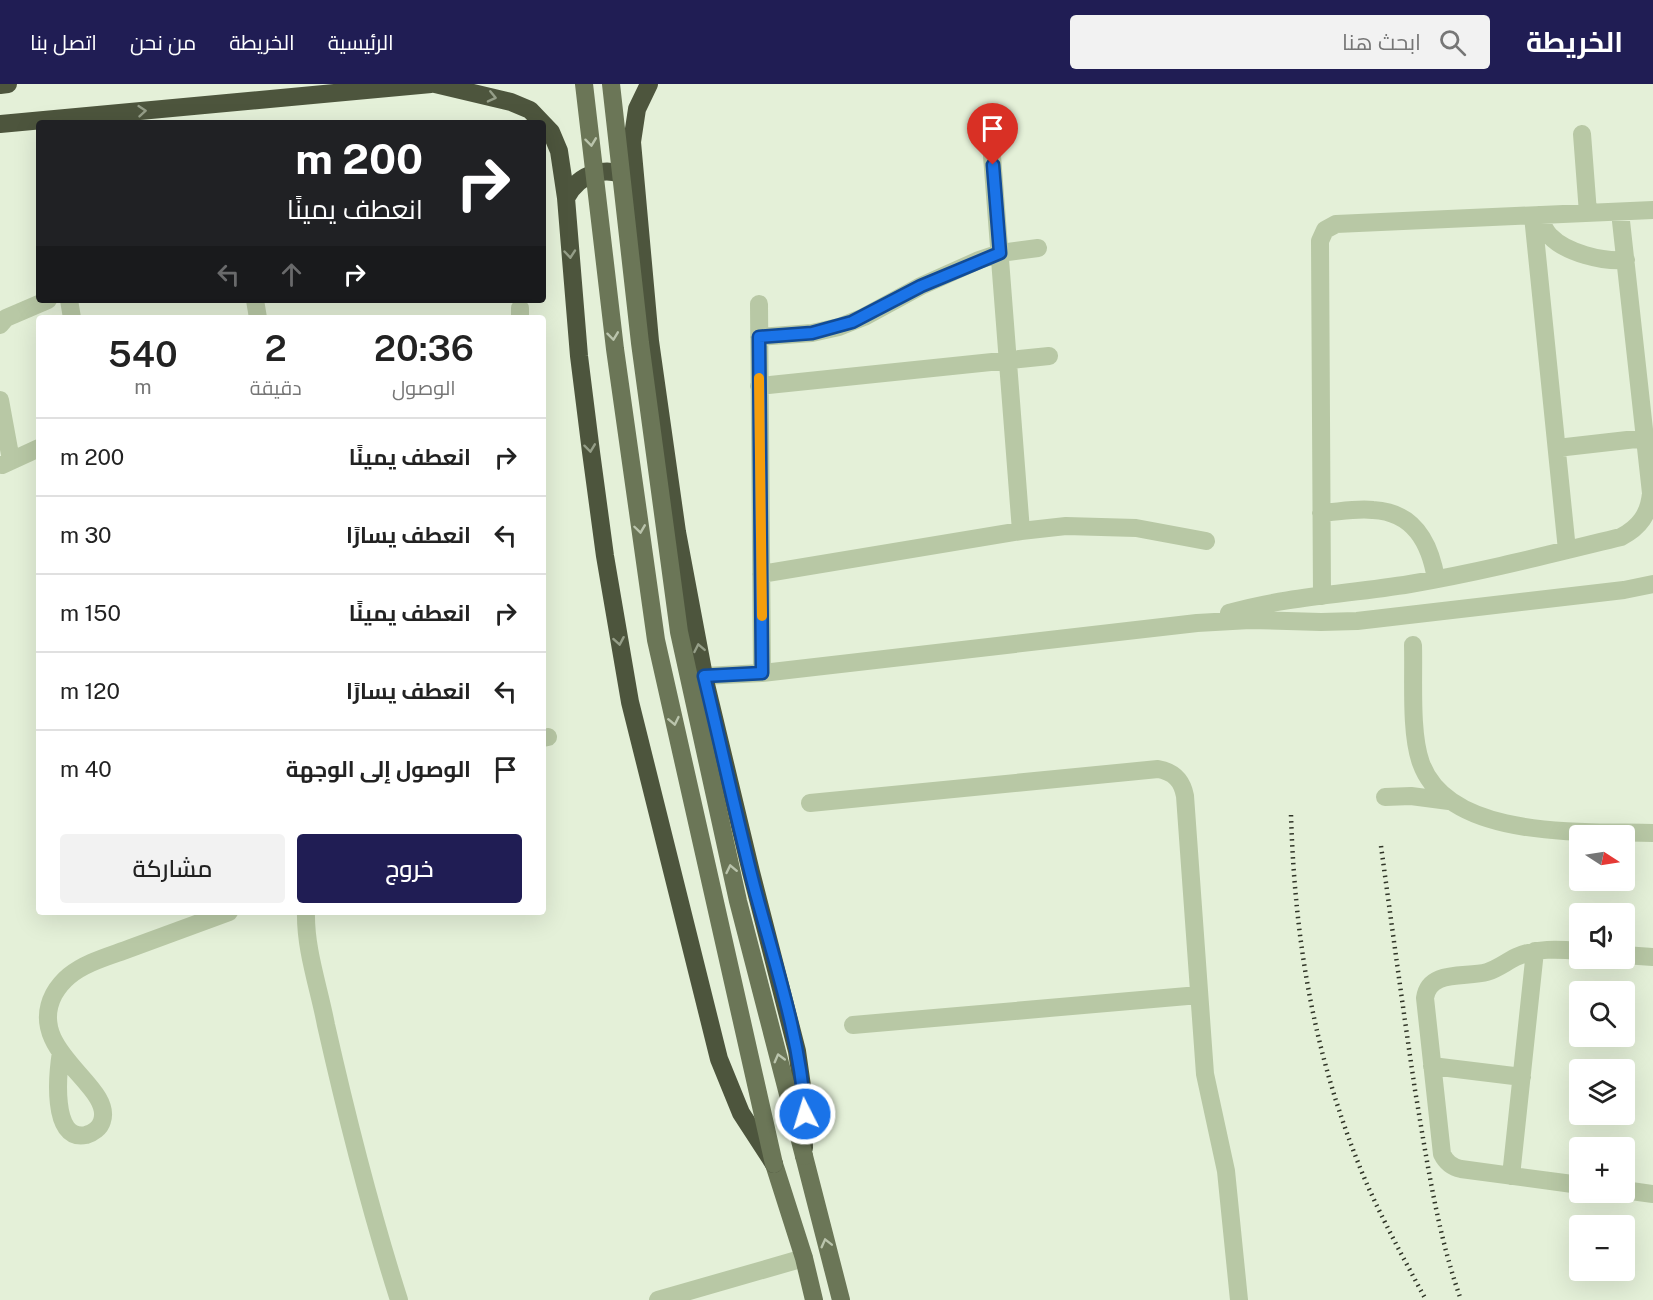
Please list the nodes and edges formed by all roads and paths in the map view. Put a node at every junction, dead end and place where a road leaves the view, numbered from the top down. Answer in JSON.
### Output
{"nodes":[{"id":1,"x":8,"y":84,"type":"edge"},
{"id":2,"x":433,"y":84,"type":"edge"},
{"id":3,"x":584,"y":84,"type":"edge"},
{"id":4,"x":610,"y":84,"type":"edge"},
{"id":5,"x":649,"y":84,"type":"edge"},
{"id":6,"x":0,"y":85,"type":"edge"},
{"id":7,"x":43,"y":120,"type":"edge"},
{"id":8,"x":541,"y":120,"type":"edge"},
{"id":9,"x":36,"y":121,"type":"edge"},
{"id":10,"x":0,"y":124,"type":"edge"},
{"id":11,"x":546,"y":126,"type":"edge"},
{"id":12,"x":1582,"y":134,"type":"dead end"},
{"id":13,"x":991,"y":143,"type":"dead end"},
{"id":14,"x":636,"y":183,"type":"junction"},
{"id":15,"x":566,"y":198,"type":"junction"},
{"id":16,"x":1653,"y":210,"type":"edge"},
{"id":17,"x":1620,"y":212,"type":"junction"},
{"id":18,"x":1588,"y":213,"type":"junction"},
{"id":19,"x":1536,"y":216,"type":"junction"},
{"id":20,"x":1038,"y":248,"type":"dead end"},
{"id":21,"x":1000,"y":253,"type":"junction"},
{"id":22,"x":1626,"y":260,"type":"junction"},
{"id":23,"x":41,"y":303,"type":"edge"},
{"id":24,"x":759,"y":304,"type":"dead end"},
{"id":25,"x":0,"y":324,"type":"edge"},
{"id":26,"x":759,"y":337,"type":"junction"},
{"id":27,"x":1049,"y":356,"type":"dead end"},
{"id":28,"x":1008,"y":361,"type":"junction"},
{"id":29,"x":759,"y":386,"type":"junction"},
{"id":30,"x":0,"y":400,"type":"edge"},
{"id":31,"x":1645,"y":438,"type":"junction"},
{"id":32,"x":1557,"y":448,"type":"junction"},
{"id":33,"x":36,"y":449,"type":"edge"},
{"id":34,"x":6,"y":463,"type":"edge"},
{"id":35,"x":1652,"y":492,"type":"edge"},
{"id":36,"x":1321,"y":513,"type":"junction"},
{"id":37,"x":1021,"y":531,"type":"junction"},
{"id":38,"x":1206,"y":541,"type":"dead end"},
{"id":39,"x":1567,"y":550,"type":"junction"},
{"id":40,"x":761,"y":574,"type":"junction"},
{"id":41,"x":1436,"y":579,"type":"junction"},
{"id":42,"x":1653,"y":584,"type":"edge"},
{"id":43,"x":1322,"y":596,"type":"junction"},
{"id":44,"x":1197,"y":623,"type":"junction"},
{"id":45,"x":1413,"y":645,"type":"dead end"},
{"id":46,"x":762,"y":673,"type":"junction"},
{"id":47,"x":704,"y":676,"type":"junction"},
{"id":48,"x":1384,"y":797,"type":"dead end"},
{"id":49,"x":1449,"y":801,"type":"junction"},
{"id":50,"x":810,"y":803,"type":"dead end"},
{"id":51,"x":1653,"y":833,"type":"edge"},
{"id":52,"x":221,"y":915,"type":"edge"},
{"id":53,"x":306,"y":915,"type":"edge"},
{"id":54,"x":1569,"y":950,"type":"edge"},
{"id":55,"x":1535,"y":951,"type":"junction"},
{"id":56,"x":1635,"y":955,"type":"edge"},
{"id":57,"x":1653,"y":957,"type":"edge"},
{"id":58,"x":1199,"y":995,"type":"junction"},
{"id":59,"x":853,"y":1025,"type":"dead end"},
{"id":60,"x":61,"y":1052,"type":"dead end"},
{"id":61,"x":1432,"y":1066,"type":"junction"},
{"id":62,"x":1522,"y":1077,"type":"junction"},
{"id":63,"x":804,"y":1156,"type":"junction"},
{"id":64,"x":774,"y":1164,"type":"junction"},
{"id":65,"x":1511,"y":1176,"type":"junction"},
{"id":66,"x":1569,"y":1184,"type":"edge"},
{"id":67,"x":1635,"y":1192,"type":"edge"},
{"id":68,"x":1653,"y":1194,"type":"edge"},
{"id":69,"x":804,"y":1258,"type":"junction"},
{"id":70,"x":399,"y":1300,"type":"edge"},
{"id":71,"x":658,"y":1300,"type":"edge"},
{"id":72,"x":813,"y":1300,"type":"edge"},
{"id":73,"x":840,"y":1300,"type":"edge"},
{"id":74,"x":1239,"y":1300,"type":"edge"}],
"edges":[{"from":1,"to":6,"type":"highway"},
{"from":7,"to":2,"type":"highway","one_way":true},
{"from":2,"to":8,"type":"highway","one_way":true},
{"from":3,"to":64,"type":"main road","one_way":true,"bridge":true},
{"from":63,"to":4,"type":"main road","one_way":true,"bridge":true},
{"from":5,"to":14,"type":"highway"},
{"from":10,"to":9,"type":"highway","one_way":true},
{"from":11,"to":15,"type":"highway","one_way":true},
{"from":12,"to":18,"type":"lane"},
{"from":13,"to":21,"type":"lane"},
{"from":14,"to":15,"type":"highway"},
{"from":47,"to":14,"type":"highway","one_way":true},
{"from":15,"to":64,"type":"highway","one_way":true},
{"from":16,"to":17,"type":"lane"},
{"from":17,"to":18,"type":"lane"},
{"from":17,"to":22,"type":"lane"},
{"from":18,"to":19,"type":"lane"},
{"from":19,"to":22,"type":"lane"},
{"from":19,"to":32,"type":"lane"},
{"from":19,"to":36,"type":"lane"},
{"from":20,"to":21,"type":"lane"},
{"from":21,"to":26,"type":"lane"},
{"from":21,"to":28,"type":"lane"},
{"from":22,"to":31,"type":"lane"},
{"from":23,"to":25,"type":"lane"},
{"from":24,"to":26,"type":"lane"},
{"from":26,"to":29,"type":"lane"},
{"from":27,"to":28,"type":"lane"},
{"from":28,"to":29,"type":"lane"},
{"from":28,"to":37,"type":"lane"},
{"from":29,"to":40,"type":"lane"},
{"from":30,"to":34,"type":"lane"},
{"from":31,"to":32,"type":"lane"},
{"from":31,"to":35,"type":"lane"},
{"from":32,"to":39,"type":"lane"},
{"from":33,"to":34,"type":"lane"},
{"from":35,"to":39,"type":"lane"},
{"from":36,"to":41,"type":"lane"},
{"from":36,"to":43,"type":"lane"},
{"from":37,"to":38,"type":"lane"},
{"from":37,"to":40,"type":"lane"},
{"from":39,"to":41,"type":"lane"},
{"from":40,"to":46,"type":"lane"},
{"from":41,"to":43,"type":"lane"},
{"from":42,"to":44,"type":"lane"},
{"from":43,"to":44,"type":"lane"},
{"from":44,"to":46,"type":"lane"},
{"from":45,"to":49,"type":"lane"},
{"from":46,"to":47,"type":"lane"},
{"from":47,"to":63,"type":"highway"},
{"from":48,"to":49,"type":"lane"},
{"from":49,"to":51,"type":"lane"},
{"from":50,"to":58,"type":"lane"},
{"from":52,"to":60,"type":"lane"},
{"from":53,"to":70,"type":"lane"},
{"from":54,"to":55,"type":"lane"},
{"from":55,"to":61,"type":"lane"},
{"from":55,"to":62,"type":"lane"},
{"from":56,"to":57,"type":"lane"},
{"from":58,"to":59,"type":"lane"},
{"from":58,"to":74,"type":"lane"},
{"from":61,"to":62,"type":"lane"},
{"from":61,"to":65,"type":"lane"},
{"from":62,"to":65,"type":"lane"},
{"from":73,"to":63,"type":"main road","one_way":true},
{"from":64,"to":69,"type":"main road"},
{"from":65,"to":66,"type":"lane"},
{"from":67,"to":68,"type":"lane"},
{"from":69,"to":71,"type":"lane"},
{"from":69,"to":72,"type":"main road"}]}
